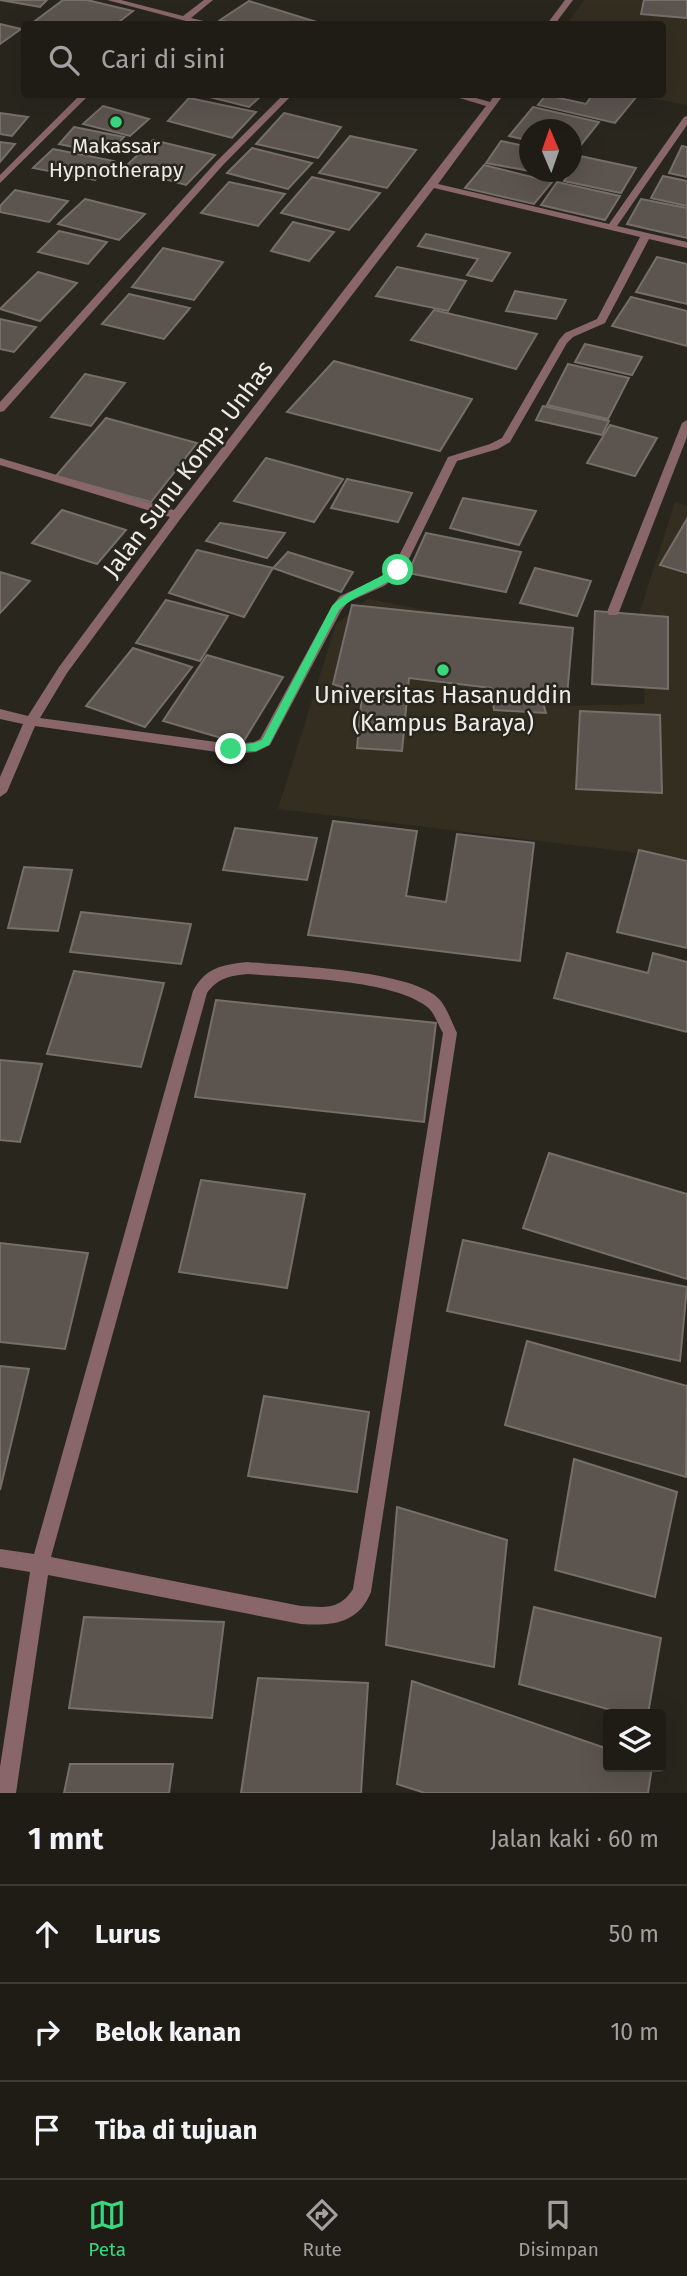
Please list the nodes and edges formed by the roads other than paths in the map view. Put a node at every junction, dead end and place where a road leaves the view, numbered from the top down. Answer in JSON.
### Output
{"nodes":[{"id":1,"x":111,"y":0,"type":"edge"},
{"id":2,"x":209,"y":0,"type":"edge"},
{"id":3,"x":569,"y":0,"type":"edge"},
{"id":4,"x":167,"y":14,"type":"junction"},
{"id":5,"x":186,"y":19,"type":"junction"},
{"id":6,"x":159,"y":21,"type":"dead end"},
{"id":7,"x":194,"y":21,"type":"edge"},
{"id":8,"x":553,"y":21,"type":"edge"},
{"id":9,"x":82,"y":98,"type":"edge"},
{"id":10,"x":285,"y":98,"type":"edge"},
{"id":11,"x":465,"y":98,"type":"edge"},
{"id":12,"x":497,"y":98,"type":"edge"},
{"id":13,"x":492,"y":105,"type":"junction"},
{"id":14,"x":687,"y":119,"type":"edge"},
{"id":15,"x":0,"y":180,"type":"edge"},
{"id":16,"x":432,"y":185,"type":"junction"},
{"id":17,"x":611,"y":227,"type":"junction"},
{"id":18,"x":646,"y":235,"type":"junction"},
{"id":19,"x":687,"y":245,"type":"edge"},
{"id":20,"x":0,"y":409,"type":"edge"},
{"id":21,"x":687,"y":423,"type":"edge"},
{"id":22,"x":0,"y":461,"type":"edge"},
{"id":23,"x":177,"y":515,"type":"junction"},
{"id":24,"x":613,"y":612,"type":"dead end"},
{"id":25,"x":0,"y":713,"type":"edge"},
{"id":26,"x":31,"y":721,"type":"junction"},
{"id":27,"x":0,"y":792,"type":"edge"},
{"id":28,"x":0,"y":1558,"type":"edge"},
{"id":29,"x":40,"y":1564,"type":"junction"},
{"id":30,"x":6,"y":1793,"type":"edge"}],
"edges":[{"from":1,"to":4,"type":"street"},
{"from":2,"to":5,"type":"street"},
{"from":3,"to":8,"type":"street"},
{"from":4,"to":5,"type":"street"},
{"from":4,"to":6,"type":"street"},
{"from":5,"to":7,"type":"street"},
{"from":9,"to":15,"type":"street"},
{"from":10,"to":20,"type":"street"},
{"from":11,"to":13,"type":"street"},
{"from":12,"to":13,"type":"street","name":"Jalan Sunu Komp. Unhas"},
{"from":13,"to":16,"type":"street","name":"Jalan Sunu Komp. Unhas"},
{"from":14,"to":17,"type":"street"},
{"from":16,"to":17,"type":"street"},
{"from":16,"to":23,"type":"street","name":"Jalan Sunu Komp. Unhas"},
{"from":17,"to":18,"type":"street"},
{"from":18,"to":19,"type":"street"},
{"from":18,"to":26,"type":"street"},
{"from":21,"to":24,"type":"street"},
{"from":22,"to":23,"type":"street"},
{"from":23,"to":26,"type":"street","name":"Jalan Sunu Komp. Unhas"},
{"from":25,"to":26,"type":"street"},
{"from":26,"to":27,"type":"street","name":"Jalan Sunu Komp. Unhas"},
{"from":28,"to":29,"type":"street"},
{"from":29,"to":29,"type":"street"},
{"from":29,"to":30,"type":"street"}]}
